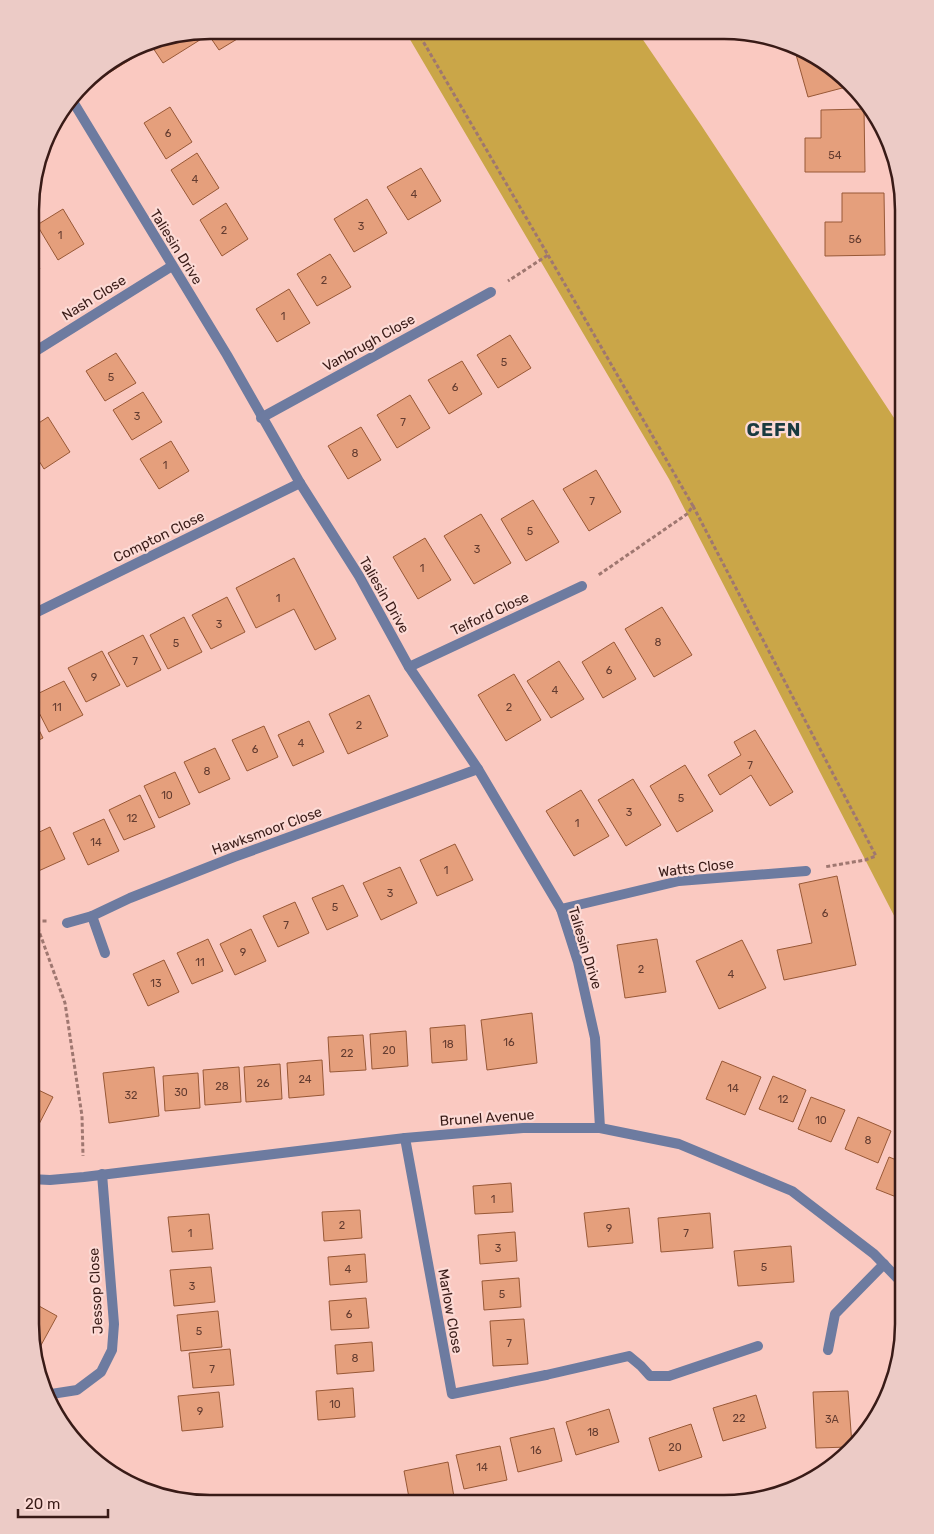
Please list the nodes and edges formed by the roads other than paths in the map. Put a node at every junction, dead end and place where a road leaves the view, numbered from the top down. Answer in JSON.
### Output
{"nodes":[{"id":1,"x":75,"y":105,"type":"edge"},
{"id":2,"x":172,"y":266,"type":"junction"},
{"id":3,"x":491,"y":292,"type":"road end"},
{"id":4,"x":39,"y":349,"type":"edge"},
{"id":5,"x":261,"y":418,"type":"junction"},
{"id":6,"x":300,"y":483,"type":"junction"},
{"id":7,"x":582,"y":586,"type":"road end"},
{"id":8,"x":39,"y":611,"type":"edge"},
{"id":9,"x":410,"y":667,"type":"junction"},
{"id":10,"x":478,"y":769,"type":"junction"},
{"id":11,"x":806,"y":871,"type":"road end"},
{"id":12,"x":561,"y":909,"type":"junction"},
{"id":13,"x":92,"y":916,"type":"junction"},
{"id":14,"x":67,"y":922,"type":"dead end"},
{"id":15,"x":105,"y":953,"type":"dead end"},
{"id":16,"x":600,"y":1128,"type":"junction"},
{"id":17,"x":405,"y":1138,"type":"junction"},
{"id":18,"x":102,"y":1174,"type":"junction"},
{"id":19,"x":39,"y":1179,"type":"edge"},
{"id":20,"x":884,"y":1264,"type":"junction"},
{"id":21,"x":895,"y":1276,"type":"edge"},
{"id":22,"x":758,"y":1346,"type":"dead end"},
{"id":23,"x":828,"y":1350,"type":"dead end"},
{"id":24,"x":54,"y":1394,"type":"edge"}],
"edges":[{"from":1,"to":2,"type":"street","name":"Taliesin Drive"},
{"from":2,"to":4,"type":"street","name":"Nash Close"},
{"from":2,"to":5,"type":"street","name":"Taliesin Drive"},
{"from":3,"to":5,"type":"street","name":"Vanbrugh Close"},
{"from":5,"to":6,"type":"street","name":"Taliesin Drive"},
{"from":6,"to":8,"type":"street","name":"Compton Close"},
{"from":6,"to":9,"type":"street","name":"Taliesin Drive"},
{"from":7,"to":9,"type":"street","name":"Telford Close"},
{"from":9,"to":10,"type":"street","name":"Taliesin Drive"},
{"from":10,"to":12,"type":"street","name":"Taliesin Drive"},
{"from":10,"to":13,"type":"street","name":"Hawksmoor Close"},
{"from":11,"to":12,"type":"street","name":"Watts Close"},
{"from":12,"to":16,"type":"street","name":"Taliesin Drive"},
{"from":13,"to":14,"type":"street","name":"Hawksmoor Close"},
{"from":13,"to":15,"type":"street"},
{"from":16,"to":17,"type":"street","name":"Brunel Avenue"},
{"from":16,"to":20,"type":"street","name":"Brunel Avenue"},
{"from":17,"to":18,"type":"street","name":"Brunel Avenue"},
{"from":17,"to":22,"type":"street","name":"Marlow Close"},
{"from":18,"to":19,"type":"street","name":"Brunel Avenue"},
{"from":18,"to":24,"type":"street","name":"Jessop Close"},
{"from":20,"to":21,"type":"street","name":"Brunel Avenue"},
{"from":20,"to":23,"type":"street"}]}
